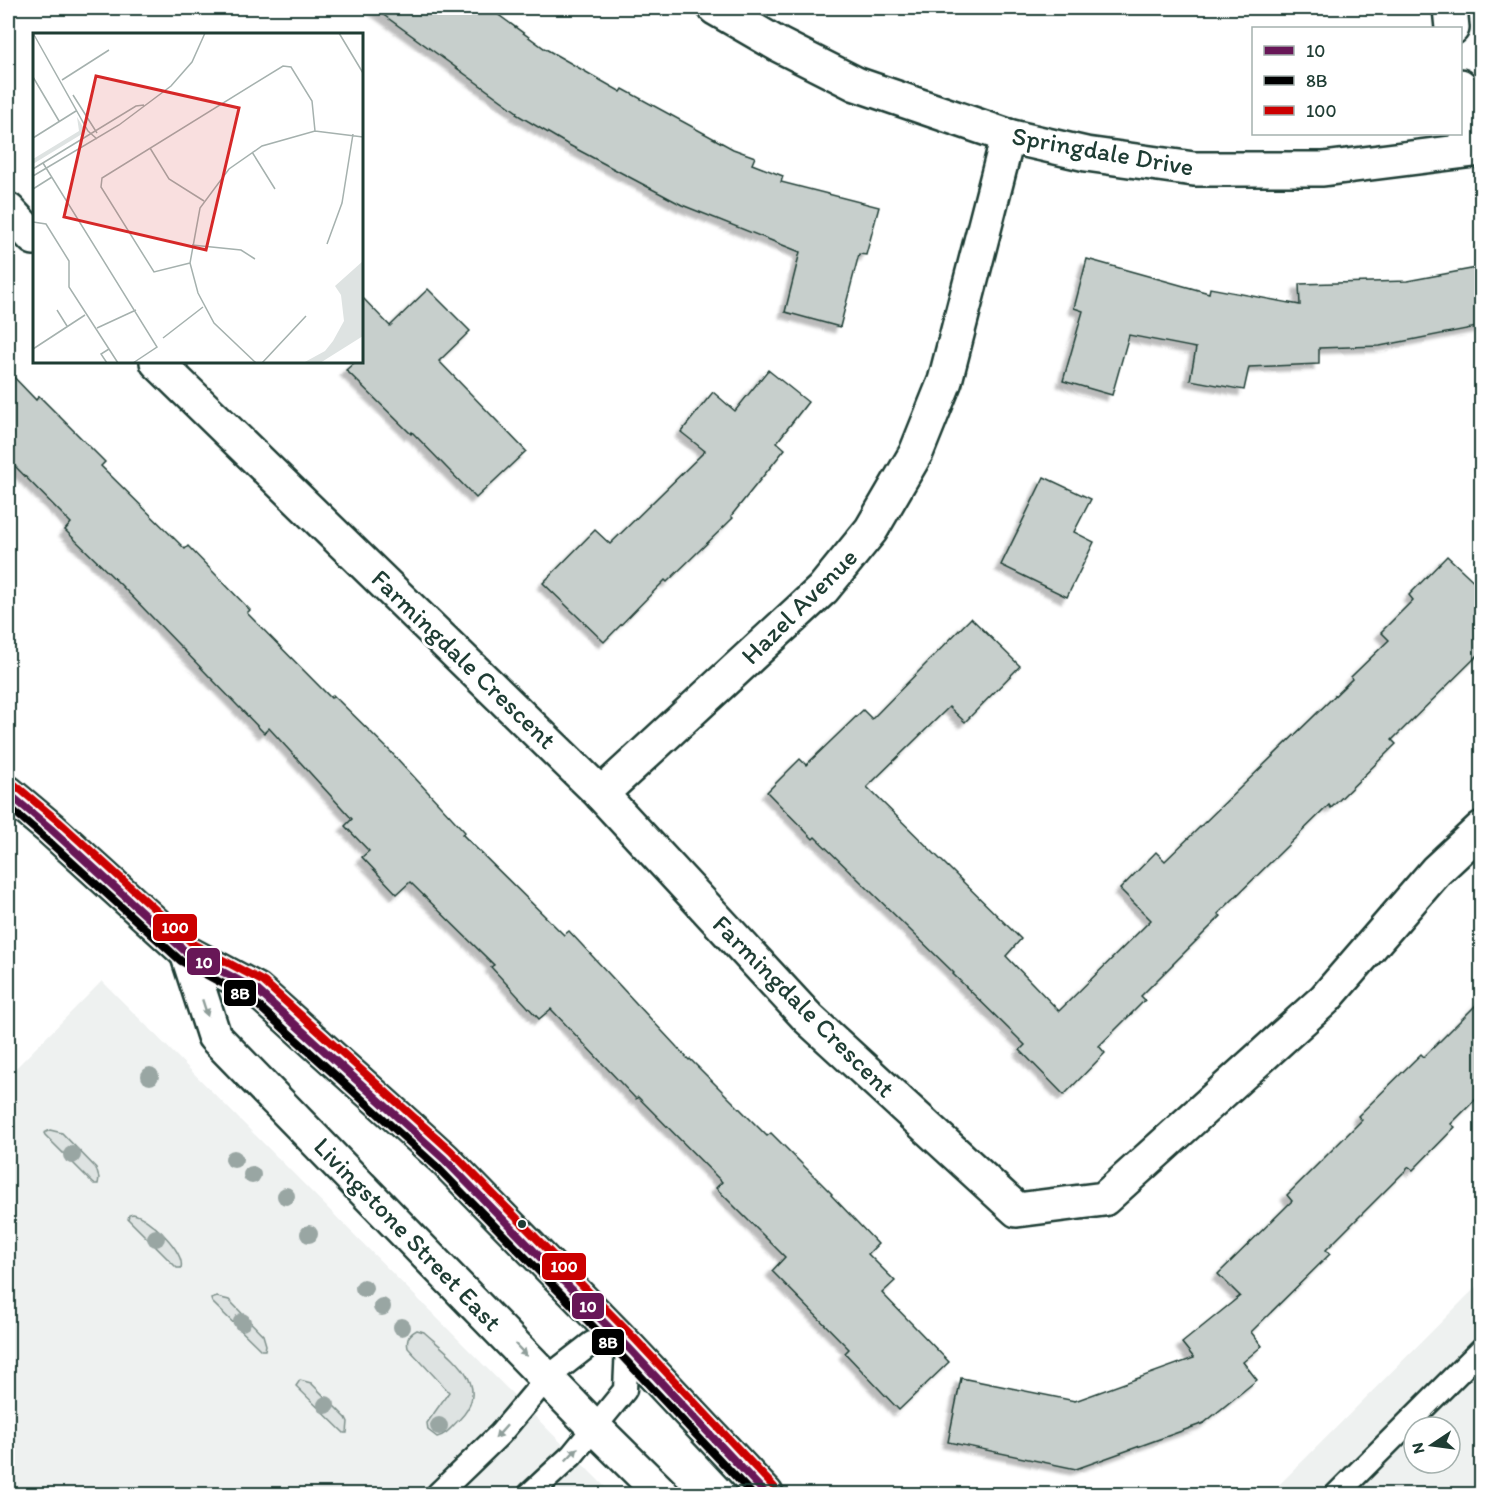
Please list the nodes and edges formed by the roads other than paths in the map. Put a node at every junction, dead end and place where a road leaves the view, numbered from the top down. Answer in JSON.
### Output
{"nodes":[{"id":1,"x":715,"y":8,"type":"edge"},
{"id":2,"x":1450,"y":8,"type":"edge"},
{"id":3,"x":1452,"y":27,"type":"edge"},
{"id":4,"x":1462,"y":90,"type":"edge"},
{"id":5,"x":1008,"y":136,"type":"junction"},
{"id":6,"x":1475,"y":149,"type":"edge"},
{"id":7,"x":8,"y":210,"type":"edge"},
{"id":8,"x":33,"y":237,"type":"edge"},
{"id":9,"x":158,"y":363,"type":"edge"},
{"id":10,"x":8,"y":793,"type":"edge"},
{"id":11,"x":601,"y":794,"type":"junction"},
{"id":12,"x":1482,"y":828,"type":"edge"},
{"id":13,"x":187,"y":953,"type":"junction"},
{"id":14,"x":627,"y":1346,"type":"junction"},
{"id":15,"x":1482,"y":1349,"type":"edge"},
{"id":16,"x":547,"y":1378,"type":"junction"},
{"id":17,"x":595,"y":1428,"type":"junction"},
{"id":18,"x":438,"y":1494,"type":"edge"},
{"id":19,"x":531,"y":1494,"type":"edge"},
{"id":20,"x":662,"y":1494,"type":"edge"},
{"id":21,"x":766,"y":1494,"type":"edge"},
{"id":22,"x":1337,"y":1494,"type":"edge"}],
"edges":[{"from":1,"to":5,"type":"street","name":"Springdale Drive"},
{"from":2,"to":3,"type":"street"},
{"from":4,"to":6,"type":"street"},
{"from":5,"to":6,"type":"street","name":"Springdale Drive"},
{"from":5,"to":11,"type":"street","name":"Hazel Avenue"},
{"from":7,"to":8,"type":"street"},
{"from":9,"to":11,"type":"street","name":"Farmingdale Crescent"},
{"from":10,"to":13,"type":"street","name":"Livingstone Street East"},
{"from":11,"to":12,"type":"street","name":"Farmingdale Crescent"},
{"from":13,"to":14,"type":"street","name":"Livingstone Street East"},
{"from":13,"to":16,"type":"street","name":"Livingstone Street East","one_way":true},
{"from":14,"to":16,"type":"lane"},
{"from":14,"to":17,"type":"lane"},
{"from":14,"to":21,"type":"street","name":"Livingstone Street East"},
{"from":15,"to":22,"type":"lane"},
{"from":16,"to":17,"type":"street","name":"Livingstone Street East"},
{"from":16,"to":18,"type":"lane","one_way":true},
{"from":19,"to":17,"type":"lane","one_way":true},
{"from":17,"to":20,"type":"street","name":"Livingstone Street East"}]}
